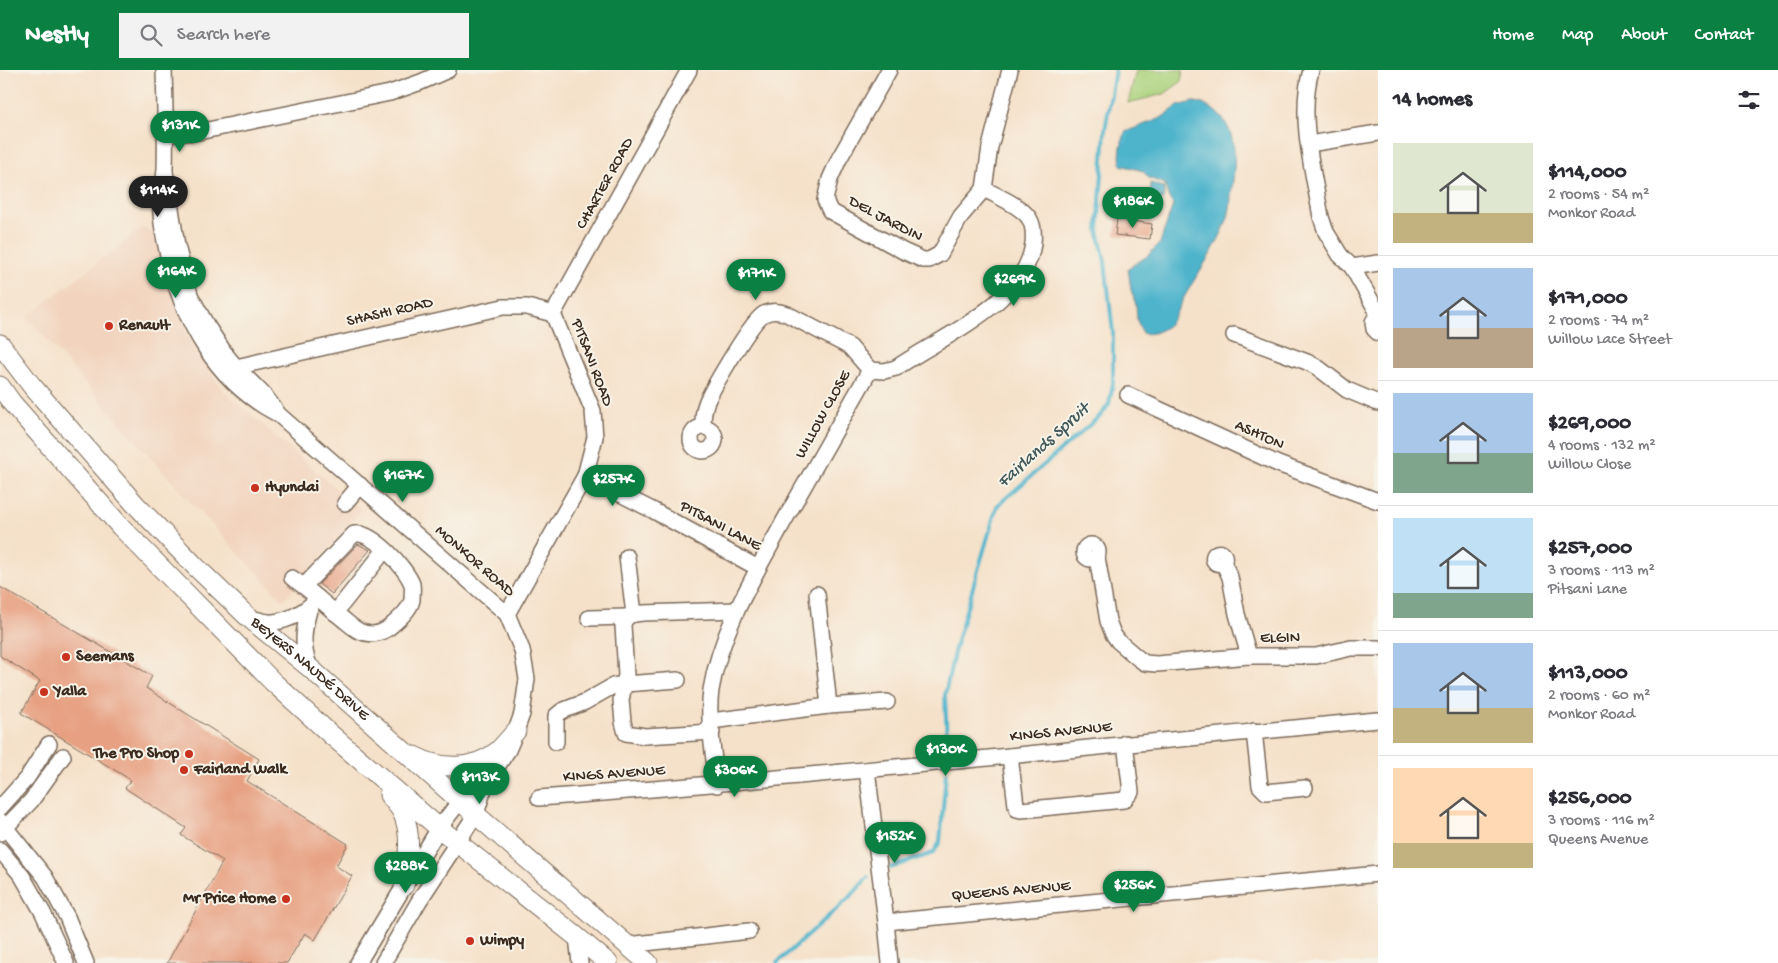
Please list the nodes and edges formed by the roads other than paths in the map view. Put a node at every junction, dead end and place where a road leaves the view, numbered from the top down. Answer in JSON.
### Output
{"nodes":[{"id":1,"x":164,"y":70,"type":"edge"},
{"id":2,"x":448,"y":70,"type":"edge"},
{"id":3,"x":689,"y":70,"type":"edge"},
{"id":4,"x":889,"y":70,"type":"edge"},
{"id":5,"x":1010,"y":70,"type":"edge"},
{"id":6,"x":1311,"y":70,"type":"edge"},
{"id":7,"x":1378,"y":133,"type":"edge"},
{"id":8,"x":166,"y":134,"type":"junction"},
{"id":9,"x":1309,"y":144,"type":"junction"},
{"id":10,"x":165,"y":172,"type":"junction"},
{"id":11,"x":984,"y":189,"type":"junction"},
{"id":12,"x":1378,"y":262,"type":"edge"},
{"id":13,"x":1352,"y":267,"type":"junction"},
{"id":14,"x":1378,"y":313,"type":"edge"},
{"id":15,"x":553,"y":314,"type":"junction"},
{"id":16,"x":1378,"y":333,"type":"edge"},
{"id":17,"x":1234,"y":335,"type":"dead end"},
{"id":18,"x":0,"y":344,"type":"edge"},
{"id":19,"x":236,"y":367,"type":"junction"},
{"id":20,"x":870,"y":370,"type":"junction"},
{"id":21,"x":0,"y":386,"type":"edge"},
{"id":22,"x":1128,"y":395,"type":"dead end"},
{"id":23,"x":1378,"y":403,"type":"edge"},
{"id":24,"x":279,"y":415,"type":"junction"},
{"id":25,"x":703,"y":427,"type":"dead end"},
{"id":26,"x":585,"y":476,"type":"junction"},
{"id":27,"x":360,"y":485,"type":"junction"},
{"id":28,"x":1378,"y":501,"type":"edge"},
{"id":29,"x":345,"y":503,"type":"dead end"},
{"id":30,"x":385,"y":550,"type":"junction"},
{"id":31,"x":1097,"y":557,"type":"dead end"},
{"id":32,"x":627,"y":558,"type":"dead end"},
{"id":33,"x":1224,"y":562,"type":"dead end"},
{"id":34,"x":758,"y":568,"type":"junction"},
{"id":35,"x":818,"y":594,"type":"dead end"},
{"id":36,"x":314,"y":603,"type":"junction"},
{"id":37,"x":737,"y":610,"type":"junction"},
{"id":38,"x":335,"y":613,"type":"junction"},
{"id":39,"x":507,"y":614,"type":"junction"},
{"id":40,"x":630,"y":616,"type":"junction"},
{"id":41,"x":248,"y":617,"type":"junction"},
{"id":42,"x":589,"y":618,"type":"dead end"},
{"id":43,"x":1378,"y":648,"type":"edge"},
{"id":44,"x":1248,"y":656,"type":"junction"},
{"id":45,"x":310,"y":668,"type":"junction"},
{"id":46,"x":678,"y":680,"type":"dead end"},
{"id":47,"x":625,"y":684,"type":"junction"},
{"id":48,"x":887,"y":702,"type":"dead end"},
{"id":49,"x":829,"y":706,"type":"junction"},
{"id":50,"x":1378,"y":720,"type":"edge"},
{"id":51,"x":712,"y":726,"type":"junction"},
{"id":52,"x":516,"y":731,"type":"junction"},
{"id":53,"x":1254,"y":731,"type":"junction"},
{"id":54,"x":329,"y":733,"type":"junction"},
{"id":55,"x":556,"y":742,"type":"dead end"},
{"id":56,"x":1125,"y":743,"type":"junction"},
{"id":57,"x":49,"y":744,"type":"dead end"},
{"id":58,"x":400,"y":748,"type":"junction"},
{"id":59,"x":63,"y":756,"type":"dead end"},
{"id":60,"x":1010,"y":756,"type":"junction"},
{"id":61,"x":866,"y":770,"type":"junction"},
{"id":62,"x":485,"y":785,"type":"junction"},
{"id":63,"x":717,"y":785,"type":"junction"},
{"id":64,"x":1305,"y":788,"type":"dead end"},
{"id":65,"x":538,"y":798,"type":"dead end"},
{"id":66,"x":460,"y":801,"type":"junction"},
{"id":67,"x":0,"y":808,"type":"edge"},
{"id":68,"x":476,"y":814,"type":"junction"},
{"id":69,"x":2,"y":827,"type":"edge"},
{"id":70,"x":438,"y":828,"type":"junction"},
{"id":71,"x":458,"y":844,"type":"junction"},
{"id":72,"x":0,"y":850,"type":"edge"},
{"id":73,"x":1378,"y":874,"type":"edge"},
{"id":74,"x":404,"y":885,"type":"junction"},
{"id":75,"x":886,"y":922,"type":"junction"},
{"id":76,"x":749,"y":931,"type":"dead end"},
{"id":77,"x":578,"y":937,"type":"junction"},
{"id":78,"x":628,"y":945,"type":"junction"},
{"id":79,"x":66,"y":963,"type":"edge"},
{"id":80,"x":86,"y":963,"type":"edge"},
{"id":81,"x":358,"y":963,"type":"edge"},
{"id":82,"x":383,"y":963,"type":"edge"},
{"id":83,"x":580,"y":963,"type":"edge"},
{"id":84,"x":608,"y":963,"type":"edge"},
{"id":85,"x":648,"y":963,"type":"edge"},
{"id":86,"x":890,"y":963,"type":"edge"}],
"edges":[{"from":1,"to":8,"type":"street","name":"MONKOR ROAD"},
{"from":2,"to":8,"type":"street"},
{"from":3,"to":15,"type":"street","name":"CHARTER ROAD"},
{"from":4,"to":11,"type":"street","name":"DEL JARDIN"},
{"from":5,"to":11,"type":"street"},
{"from":6,"to":9,"type":"street"},
{"from":7,"to":9,"type":"street"},
{"from":8,"to":10,"type":"street","name":"MONKOR ROAD"},
{"from":9,"to":13,"type":"street"},
{"from":10,"to":19,"type":"street","name":"MONKOR ROAD"},
{"from":10,"to":24,"type":"street","name":"MONKOR ROAD"},
{"from":11,"to":20,"type":"street","name":"WILLOW CLOSE"},
{"from":12,"to":13,"type":"street"},
{"from":13,"to":14,"type":"street"},
{"from":14,"to":16,"type":"street"},
{"from":15,"to":19,"type":"street","name":"SHASHI ROAD"},
{"from":15,"to":26,"type":"street","name":"PITSANI ROAD"},
{"from":17,"to":23,"type":"street"},
{"from":18,"to":41,"type":"main road","name":"BEYERS NAUDÉ DRIVE"},
{"from":19,"to":24,"type":"street","name":"MONKOR ROAD"},
{"from":20,"to":25,"type":"street"},
{"from":20,"to":34,"type":"street","name":"WILLOW CLOSE"},
{"from":21,"to":54,"type":"main road","name":"BEYERS NAUDÉ DRIVE"},
{"from":22,"to":28,"type":"street","name":"ASHTON"},
{"from":24,"to":27,"type":"street","name":"MONKOR ROAD"},
{"from":26,"to":34,"type":"street","name":"PITSANI LANE"},
{"from":26,"to":39,"type":"street","name":"PITSANI ROAD"},
{"from":27,"to":29,"type":"street"},
{"from":27,"to":39,"type":"street","name":"MONKOR ROAD"},
{"from":30,"to":36,"type":"street"},
{"from":30,"to":38,"type":"street"},
{"from":30,"to":38,"type":"street"},
{"from":31,"to":44,"type":"street"},
{"from":32,"to":40,"type":"street"},
{"from":33,"to":44,"type":"street","name":"ELGIN"},
{"from":34,"to":37,"type":"street","name":"WILLOW CLOSE"},
{"from":35,"to":49,"type":"street"},
{"from":36,"to":38,"type":"street"},
{"from":36,"to":41,"type":"street"},
{"from":36,"to":45,"type":"street"},
{"from":37,"to":40,"type":"street"},
{"from":37,"to":51,"type":"street","name":"WILLOW CLOSE"},
{"from":39,"to":52,"type":"street","name":"MONKOR ROAD"},
{"from":40,"to":42,"type":"street"},
{"from":40,"to":47,"type":"street"},
{"from":41,"to":45,"type":"main road","name":"BEYERS NAUDÉ DRIVE"},
{"from":43,"to":44,"type":"street","name":"ELGIN"},
{"from":45,"to":58,"type":"main road","name":"BEYERS NAUDÉ DRIVE"},
{"from":46,"to":47,"type":"street"},
{"from":47,"to":51,"type":"street"},
{"from":47,"to":55,"type":"street"},
{"from":48,"to":49,"type":"street"},
{"from":49,"to":51,"type":"street"},
{"from":50,"to":53,"type":"street","name":"KINGS AVENUE"},
{"from":51,"to":63,"type":"street","name":"WILLOW CLOSE"},
{"from":52,"to":58,"type":"main road"},
{"from":52,"to":62,"type":"street","name":"MONKOR ROAD"},
{"from":53,"to":56,"type":"street","name":"KINGS AVENUE"},
{"from":53,"to":64,"type":"street"},
{"from":54,"to":70,"type":"main road","name":"BEYERS NAUDÉ DRIVE"},
{"from":54,"to":74,"type":"main road"},
{"from":56,"to":60,"type":"street","name":"KINGS AVENUE"},
{"from":56,"to":60,"type":"street"},
{"from":57,"to":67,"type":"street"},
{"from":58,"to":66,"type":"main road","name":"BEYERS NAUDÉ DRIVE"},
{"from":59,"to":69,"type":"street"},
{"from":60,"to":61,"type":"street","name":"KINGS AVENUE"},
{"from":61,"to":63,"type":"street","name":"KINGS AVENUE"},
{"from":61,"to":75,"type":"street"},
{"from":62,"to":66,"type":"street","name":"MONKOR ROAD"},
{"from":62,"to":68,"type":"street","name":"MONKOR ROAD"},
{"from":63,"to":65,"type":"street","name":"KINGS AVENUE"},
{"from":66,"to":68,"type":"main road","name":"BEYERS NAUDÉ DRIVE"},
{"from":66,"to":70,"type":"street","name":"MONKOR ROAD"},
{"from":68,"to":71,"type":"street","name":"MONKOR ROAD"},
{"from":68,"to":78,"type":"main road","name":"BEYERS NAUDÉ DRIVE"},
{"from":69,"to":80,"type":"street"},
{"from":70,"to":71,"type":"main road","name":"BEYERS NAUDÉ DRIVE"},
{"from":70,"to":74,"type":"street","name":"MONKOR ROAD"},
{"from":71,"to":77,"type":"main road","name":"BEYERS NAUDÉ DRIVE"},
{"from":71,"to":82,"type":"street","name":"MONKOR ROAD"},
{"from":72,"to":79,"type":"street"},
{"from":73,"to":75,"type":"street","name":"QUEENS AVENUE"},
{"from":74,"to":81,"type":"street","name":"MONKOR ROAD"},
{"from":75,"to":86,"type":"street"},
{"from":76,"to":78,"type":"street"},
{"from":77,"to":83,"type":"street"},
{"from":77,"to":84,"type":"main road","name":"BEYERS NAUDÉ DRIVE"},
{"from":78,"to":85,"type":"main road","name":"BEYERS NAUDÉ DRIVE"}]}
